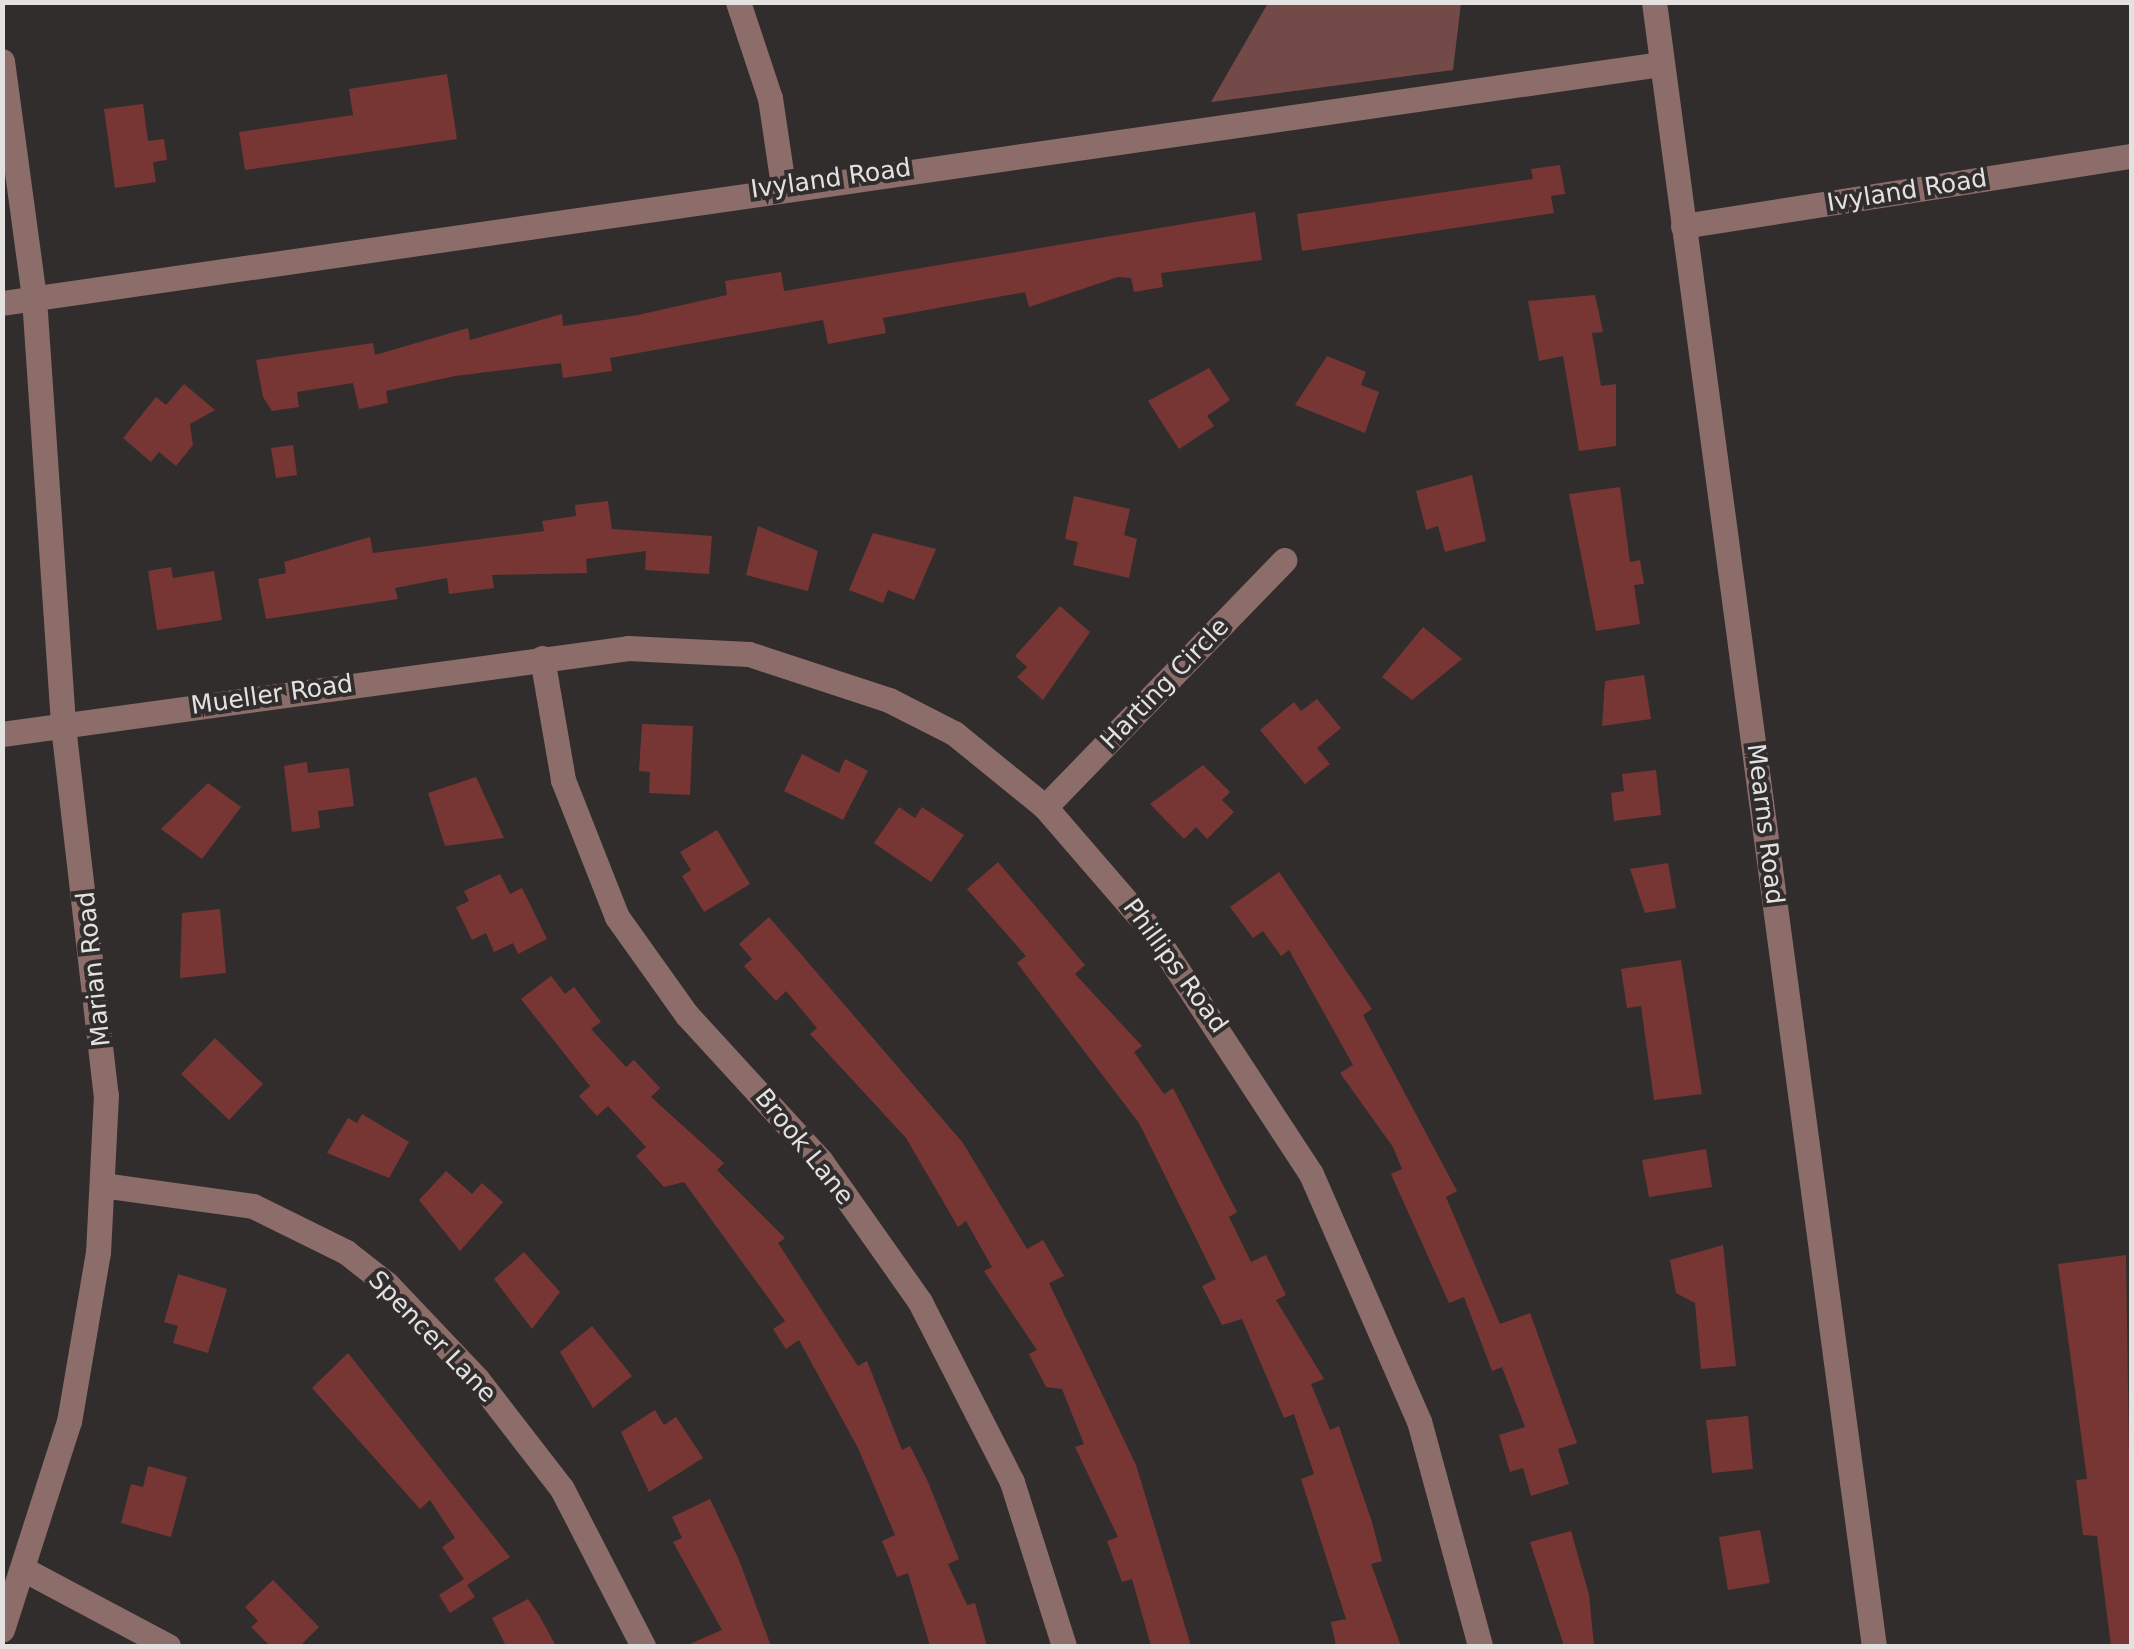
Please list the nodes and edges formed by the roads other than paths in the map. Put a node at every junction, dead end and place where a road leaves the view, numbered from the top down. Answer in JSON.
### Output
{"nodes":[{"id":1,"x":738,"y":2,"type":"edge"},
{"id":2,"x":1654,"y":2,"type":"edge"},
{"id":3,"x":2,"y":61,"type":"edge"},
{"id":4,"x":1660,"y":64,"type":"junction"},
{"id":5,"x":2132,"y":156,"type":"edge"},
{"id":6,"x":784,"y":185,"type":"junction"},
{"id":7,"x":1683,"y":226,"type":"junction"},
{"id":8,"x":34,"y":298,"type":"junction"},
{"id":9,"x":2,"y":303,"type":"edge"},
{"id":10,"x":1284,"y":560,"type":"dead end"},
{"id":11,"x":542,"y":658,"type":"junction"},
{"id":12,"x":63,"y":726,"type":"junction"},
{"id":13,"x":2,"y":734,"type":"edge"},
{"id":14,"x":1046,"y":807,"type":"junction"},
{"id":15,"x":102,"y":1185,"type":"junction"},
{"id":16,"x":24,"y":1570,"type":"junction"},
{"id":17,"x":2,"y":1630,"type":"edge"},
{"id":18,"x":168,"y":1646,"type":"edge"},
{"id":19,"x":643,"y":1646,"type":"edge"},
{"id":20,"x":1064,"y":1646,"type":"edge"},
{"id":21,"x":1480,"y":1646,"type":"edge"},
{"id":22,"x":1874,"y":1646,"type":"edge"}],
"edges":[{"from":1,"to":6,"type":"street"},
{"from":2,"to":4,"type":"street","name":"Mearns Road"},
{"from":3,"to":8,"type":"street","name":"Marian Road"},
{"from":4,"to":6,"type":"street","name":"Ivyland Road"},
{"from":4,"to":7,"type":"street","name":"Mearns Road"},
{"from":5,"to":7,"type":"street","name":"Ivyland Road"},
{"from":6,"to":8,"type":"street","name":"Ivyland Road"},
{"from":7,"to":22,"type":"street","name":"Mearns Road"},
{"from":8,"to":9,"type":"street","name":"Ivyland Road"},
{"from":8,"to":12,"type":"street","name":"Marian Road"},
{"from":10,"to":14,"type":"street","name":"Harting Circle"},
{"from":11,"to":12,"type":"street","name":"Mueller Road"},
{"from":11,"to":14,"type":"street","name":"Phillips Road"},
{"from":11,"to":20,"type":"street","name":"Brook Lane"},
{"from":12,"to":13,"type":"street","name":"Mueller Road"},
{"from":12,"to":15,"type":"street","name":"Marian Road"},
{"from":14,"to":21,"type":"street","name":"Phillips Road"},
{"from":15,"to":16,"type":"street","name":"Marian Road"},
{"from":15,"to":19,"type":"street","name":"Spencer Lane"},
{"from":16,"to":17,"type":"street","name":"Marian Road"},
{"from":16,"to":18,"type":"street"}]}
